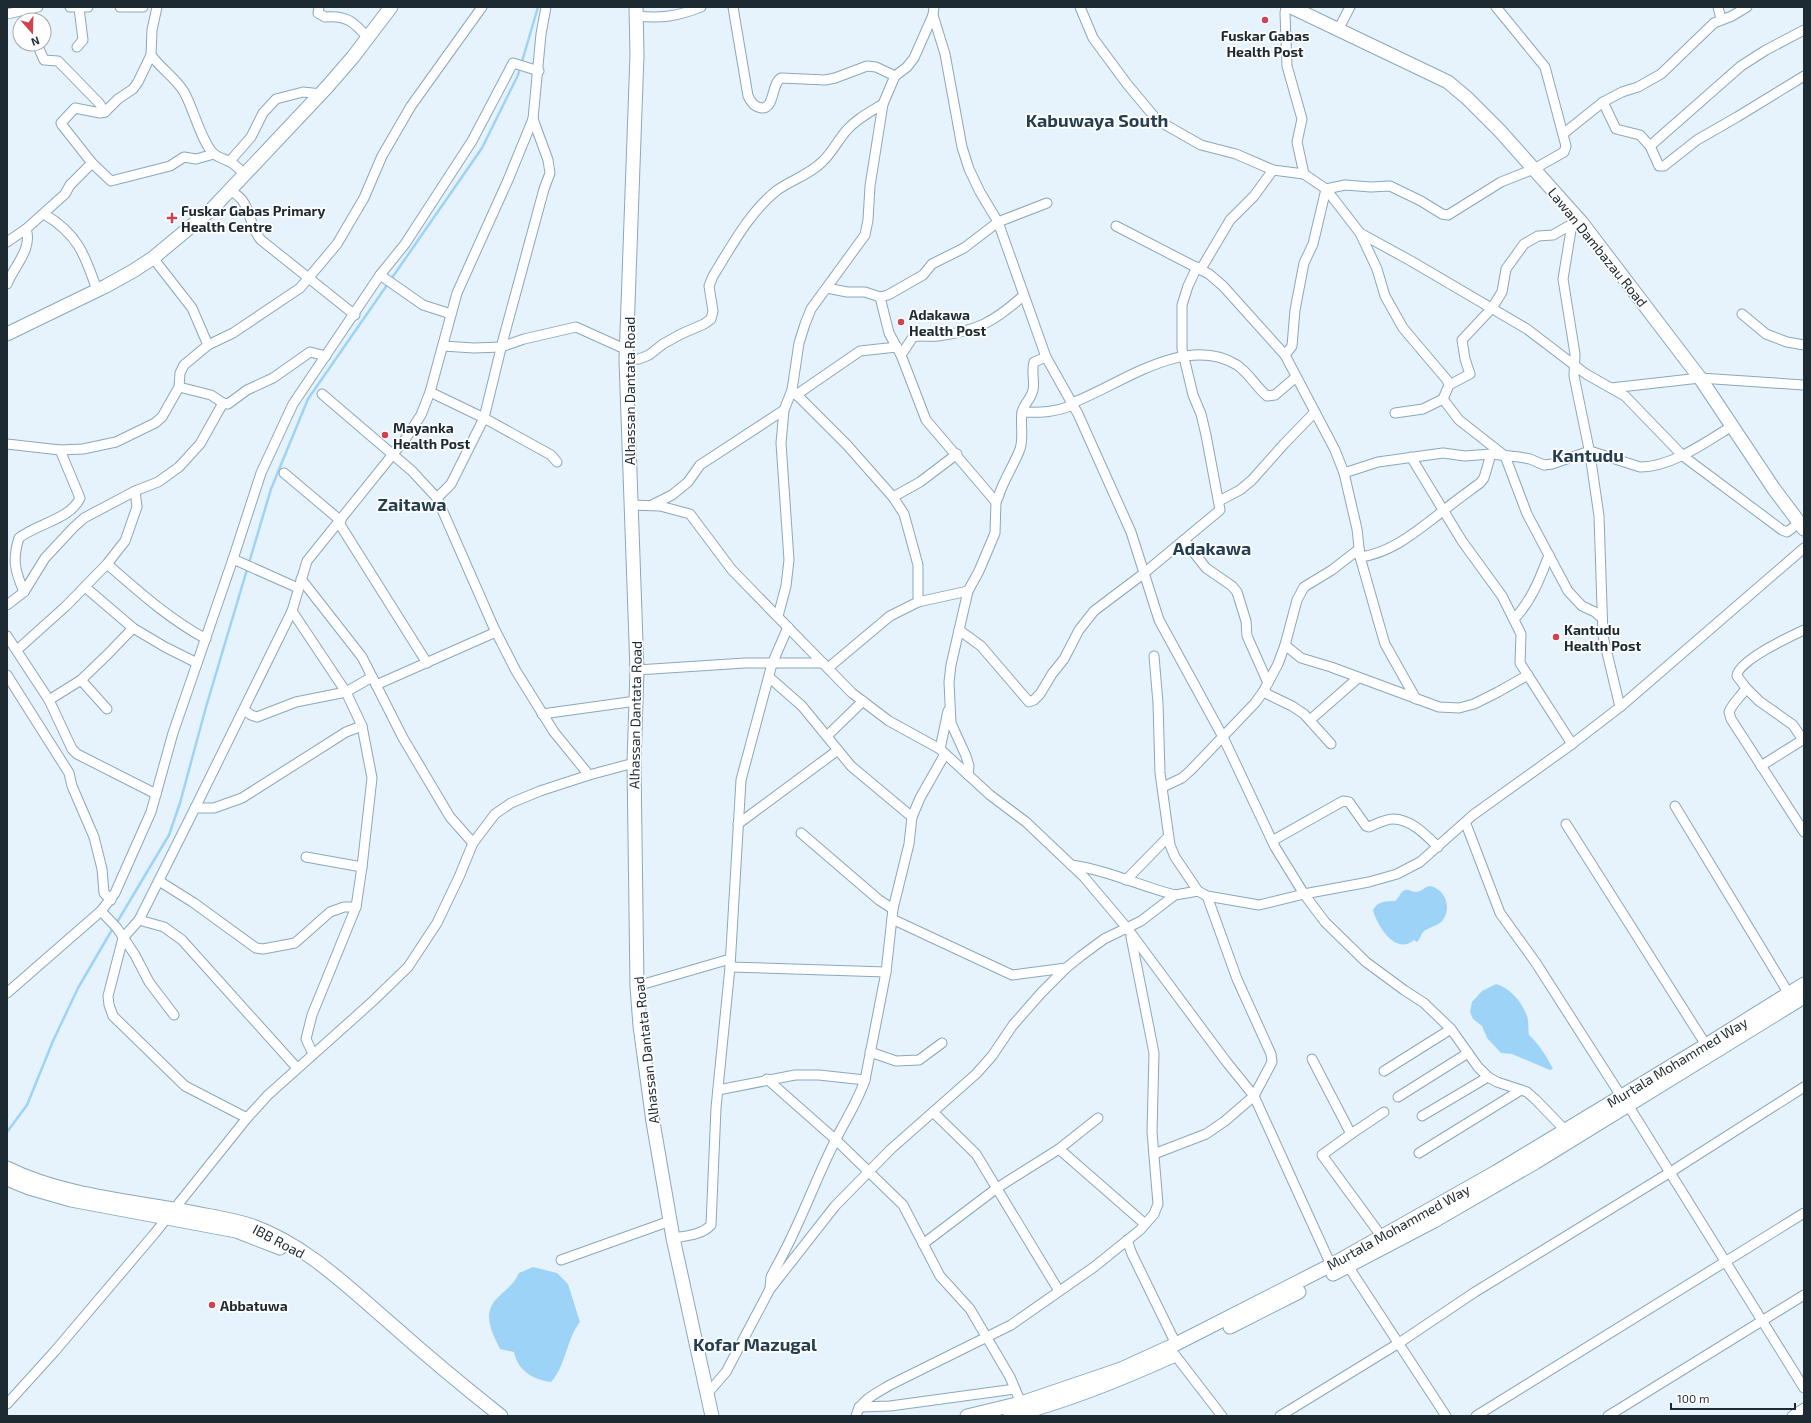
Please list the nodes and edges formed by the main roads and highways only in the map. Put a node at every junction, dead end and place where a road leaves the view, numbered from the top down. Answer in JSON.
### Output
{"nodes":[{"id":1,"x":391,"y":7,"type":"edge"},
{"id":2,"x":1292,"y":7,"type":"edge"},
{"id":3,"x":637,"y":11,"type":"edge"},
{"id":4,"x":7,"y":334,"type":"edge"},
{"id":5,"x":1801,"y":526,"type":"edge"},
{"id":6,"x":1804,"y":984,"type":"edge"},
{"id":7,"x":1804,"y":997,"type":"edge"},
{"id":8,"x":1624,"y":1101,"type":"junction"},
{"id":9,"x":7,"y":1168,"type":"edge"},
{"id":10,"x":7,"y":1179,"type":"edge"},
{"id":11,"x":171,"y":1212,"type":"junction"},
{"id":12,"x":1176,"y":1350,"type":"junction"},
{"id":13,"x":1030,"y":1410,"type":"edge"},
{"id":14,"x":489,"y":1416,"type":"edge"},
{"id":15,"x":501,"y":1416,"type":"edge"},
{"id":16,"x":712,"y":1416,"type":"edge"},
{"id":17,"x":967,"y":1416,"type":"edge"},
{"id":18,"x":1010,"y":1416,"type":"edge"}],
"edges":[{"from":1,"to":4,"type":"main road"},
{"from":2,"to":5,"type":"main road","name":"Lawan Dambazau Road"},
{"from":3,"to":16,"type":"main road","name":"Alhassan Dantata Road"},
{"from":6,"to":8,"type":"main road","name":"Murtala Mohammed Way"},
{"from":7,"to":8,"type":"main road","name":"Murtala Mohammed Way"},
{"from":8,"to":12,"type":"main road","name":"Murtala Mohammed Way"},
{"from":8,"to":12,"type":"main road","name":"Murtala Mohammed Way"},
{"from":9,"to":11,"type":"main road","name":"IBB Road"},
{"from":10,"to":11,"type":"main road","name":"IBB Road"},
{"from":11,"to":14,"type":"main road","name":"IBB Road"},
{"from":11,"to":15,"type":"main road","name":"IBB Road"},
{"from":12,"to":13,"type":"main road","name":"Murtala Mohammed Way"},
{"from":13,"to":17,"type":"main road","name":"Murtala Mohammed Way"},
{"from":13,"to":18,"type":"main road","name":"Murtala Mohammed Way"}]}
